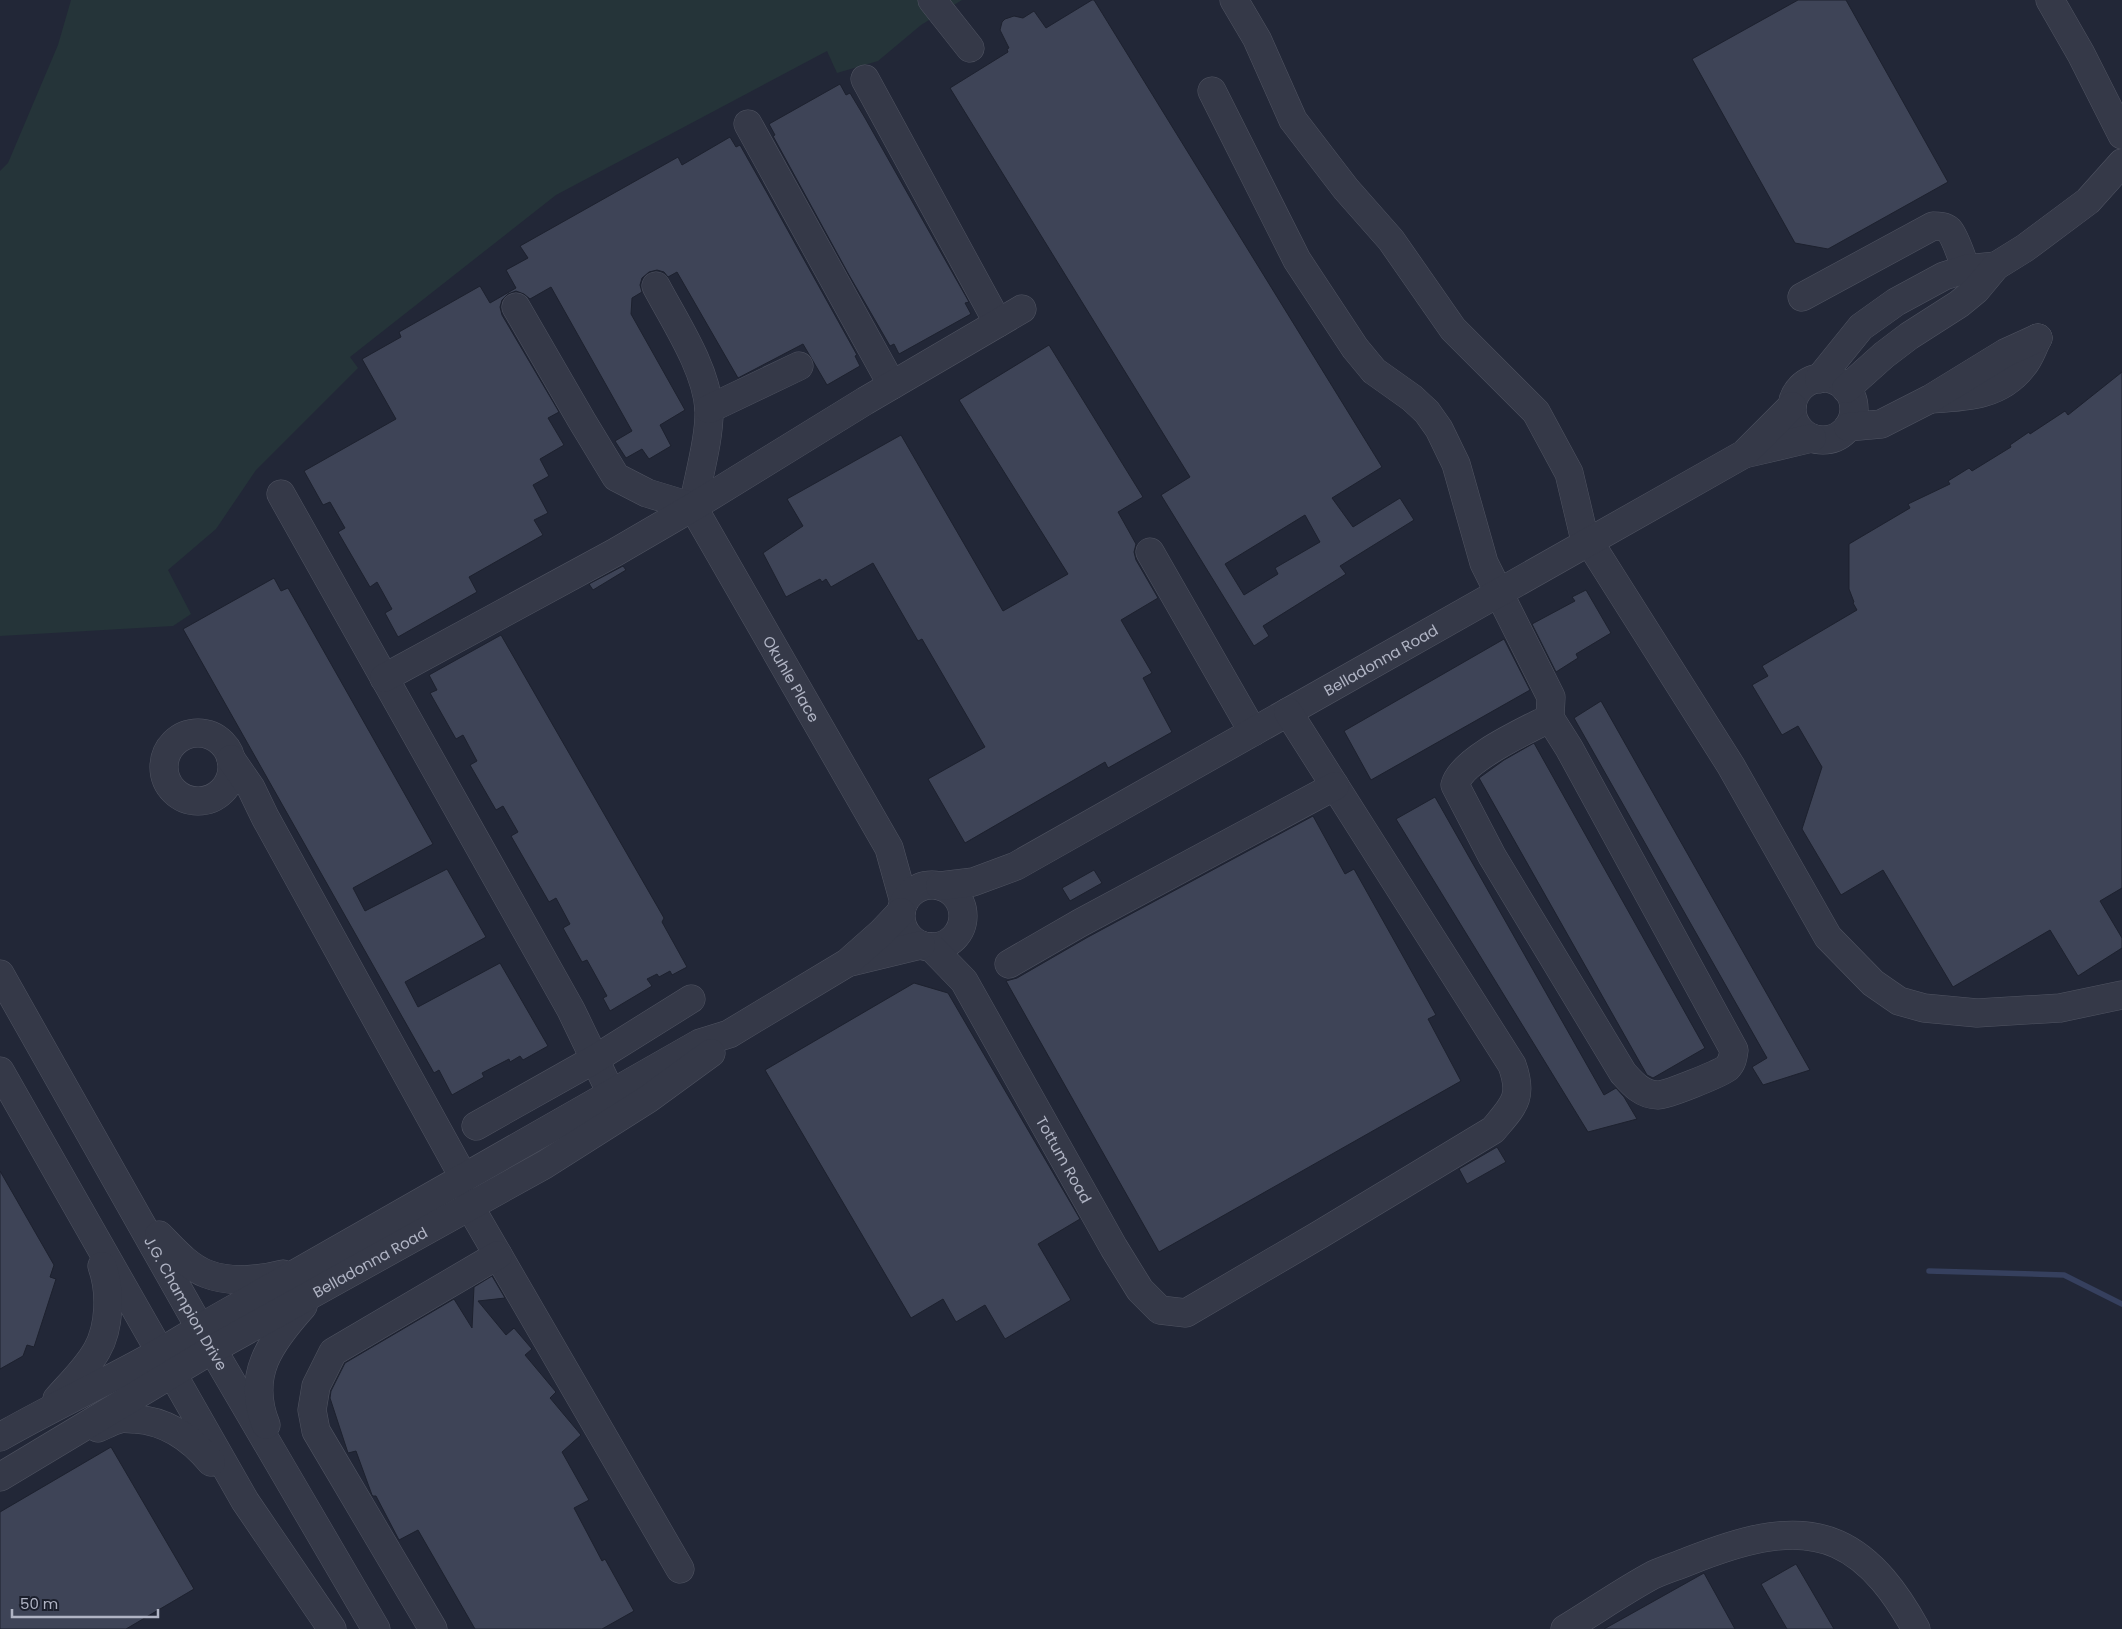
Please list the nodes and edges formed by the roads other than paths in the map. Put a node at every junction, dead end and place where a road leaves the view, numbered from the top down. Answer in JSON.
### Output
{"nodes":[{"id":1,"x":932,"y":0,"type":"edge"},
{"id":2,"x":1234,"y":0,"type":"edge"},
{"id":3,"x":2050,"y":0,"type":"edge"},
{"id":4,"x":970,"y":48,"type":"dead end"},
{"id":5,"x":865,"y":79,"type":"dead end"},
{"id":6,"x":1212,"y":91,"type":"dead end"},
{"id":7,"x":748,"y":124,"type":"dead end"},
{"id":8,"x":2122,"y":135,"type":"edge"},
{"id":9,"x":2122,"y":163,"type":"edge"},
{"id":10,"x":1996,"y":266,"type":"junction"},
{"id":11,"x":1966,"y":269,"type":"junction"},
{"id":12,"x":656,"y":286,"type":"dead end"},
{"id":13,"x":1802,"y":297,"type":"dead end"},
{"id":14,"x":516,"y":306,"type":"dead end"},
{"id":15,"x":1022,"y":309,"type":"dead end"},
{"id":16,"x":998,"y":323,"type":"junction"},
{"id":17,"x":799,"y":366,"type":"dead end"},
{"id":18,"x":1819,"y":378,"type":"junction"},
{"id":19,"x":892,"y":385,"type":"junction"},
{"id":20,"x":1846,"y":389,"type":"junction"},
{"id":21,"x":1930,"y":399,"type":"dead end"},
{"id":22,"x":1792,"y":406,"type":"junction"},
{"id":23,"x":709,"y":409,"type":"junction"},
{"id":24,"x":1848,"y":427,"type":"junction"},
{"id":25,"x":1812,"y":438,"type":"junction"},
{"id":26,"x":1744,"y":454,"type":"junction"},
{"id":27,"x":281,"y":494,"type":"dead end"},
{"id":28,"x":693,"y":507,"type":"junction"},
{"id":29,"x":1589,"y":542,"type":"junction"},
{"id":30,"x":1150,"y":552,"type":"dead end"},
{"id":31,"x":1498,"y":593,"type":"junction"},
{"id":32,"x":384,"y":678,"type":"junction"},
{"id":33,"x":1288,"y":712,"type":"junction"},
{"id":34,"x":1550,"y":718,"type":"junction"},
{"id":35,"x":1253,"y":732,"type":"junction"},
{"id":36,"x":231,"y":759,"type":"junction"},
{"id":37,"x":1335,"y":786,"type":"junction"},
{"id":38,"x":222,"y":791,"type":"junction"},
{"id":39,"x":265,"y":817,"type":"junction"},
{"id":40,"x":889,"y":848,"type":"junction"},
{"id":41,"x":1016,"y":866,"type":"junction"},
{"id":42,"x":935,"y":886,"type":"junction"},
{"id":43,"x":902,"y":907,"type":"junction"},
{"id":44,"x":959,"y":926,"type":"junction"},
{"id":45,"x":926,"y":946,"type":"junction"},
{"id":46,"x":847,"y":963,"type":"junction"},
{"id":47,"x":1009,"y":964,"type":"dead end"},
{"id":48,"x":0,"y":974,"type":"edge"},
{"id":49,"x":964,"y":981,"type":"junction"},
{"id":50,"x":2122,"y":995,"type":"edge"},
{"id":51,"x":691,"y":999,"type":"dead end"},
{"id":52,"x":729,"y":1034,"type":"junction"},
{"id":53,"x":595,"y":1059,"type":"junction"},
{"id":54,"x":0,"y":1072,"type":"edge"},
{"id":55,"x":611,"y":1093,"type":"junction"},
{"id":56,"x":476,"y":1126,"type":"dead end"},
{"id":57,"x":464,"y":1178,"type":"junction"},
{"id":58,"x":469,"y":1205,"type":"junction"},
{"id":59,"x":134,"y":1209,"type":"junction"},
{"id":60,"x":90,"y":1232,"type":"junction"},
{"id":61,"x":498,"y":1255,"type":"junction"},
{"id":62,"x":310,"y":1281,"type":"junction"},
{"id":63,"x":206,"y":1339,"type":"junction"},
{"id":64,"x":165,"y":1364,"type":"junction"},
{"id":65,"x":48,"y":1410,"type":"junction"},
{"id":66,"x":0,"y":1437,"type":"edge"},
{"id":67,"x":48,"y":1449,"type":"junction"},
{"id":68,"x":0,"y":1477,"type":"edge"},
{"id":69,"x":287,"y":1480,"type":"junction"},
{"id":70,"x":245,"y":1501,"type":"junction"},
{"id":71,"x":680,"y":1570,"type":"dead end"},
{"id":72,"x":332,"y":1629,"type":"edge"},
{"id":73,"x":376,"y":1629,"type":"edge"},
{"id":74,"x":434,"y":1629,"type":"edge"},
{"id":75,"x":1565,"y":1629,"type":"edge"},
{"id":76,"x":1916,"y":1629,"type":"edge"}],
"edges":[{"from":1,"to":4,"type":"street"},
{"from":2,"to":29,"type":"street"},
{"from":3,"to":8,"type":"street"},
{"from":5,"to":16,"type":"street"},
{"from":6,"to":31,"type":"street"},
{"from":7,"to":19,"type":"street"},
{"from":9,"to":10,"type":"street"},
{"from":10,"to":11,"type":"street","name":"Belladonna Road"},
{"from":10,"to":20,"type":"street"},
{"from":11,"to":13,"type":"street"},
{"from":11,"to":18,"type":"street","name":"Belladonna Road"},
{"from":12,"to":23,"type":"street"},
{"from":14,"to":28,"type":"street"},
{"from":15,"to":16,"type":"street"},
{"from":16,"to":19,"type":"street"},
{"from":17,"to":23,"type":"street"},
{"from":18,"to":20,"type":"street"},
{"from":18,"to":22,"type":"street","name":"Belladonna Road"},
{"from":19,"to":28,"type":"street"},
{"from":20,"to":24,"type":"street"},
{"from":21,"to":24,"type":"street"},
{"from":22,"to":25,"type":"street"},
{"from":22,"to":26,"type":"street","name":"Belladonna Road"},
{"from":23,"to":28,"type":"street"},
{"from":24,"to":25,"type":"street","name":"Belladonna Road"},
{"from":25,"to":26,"type":"street","name":"Belladonna Road"},
{"from":26,"to":29,"type":"street","name":"Belladonna Road"},
{"from":27,"to":32,"type":"street"},
{"from":28,"to":32,"type":"street"},
{"from":28,"to":40,"type":"street","name":"Okuhle Place"},
{"from":29,"to":31,"type":"street","name":"Belladonna Road"},
{"from":29,"to":50,"type":"street"},
{"from":30,"to":35,"type":"street"},
{"from":31,"to":33,"type":"street","name":"Belladonna Road"},
{"from":31,"to":34,"type":"street"},
{"from":32,"to":53,"type":"street"},
{"from":33,"to":35,"type":"street","name":"Belladonna Road"},
{"from":33,"to":37,"type":"street"},
{"from":34,"to":34,"type":"street"},
{"from":35,"to":41,"type":"street","name":"Belladonna Road"},
{"from":36,"to":38,"type":"street"},
{"from":36,"to":38,"type":"street"},
{"from":36,"to":39,"type":"street"},
{"from":37,"to":47,"type":"street"},
{"from":37,"to":49,"type":"street","name":"Tottum Road"},
{"from":38,"to":39,"type":"street"},
{"from":39,"to":57,"type":"street"},
{"from":40,"to":42,"type":"street","name":"Okuhle Place"},
{"from":40,"to":43,"type":"street","name":"Okuhle Place"},
{"from":41,"to":42,"type":"street","name":"Belladonna Road"},
{"from":41,"to":44,"type":"street","name":"Belladonna Road"},
{"from":42,"to":43,"type":"street","name":"Belladonna Road"},
{"from":42,"to":44,"type":"street"},
{"from":43,"to":45,"type":"street"},
{"from":43,"to":46,"type":"street","name":"Belladonna Road"},
{"from":44,"to":45,"type":"street","name":"Belladonna Road"},
{"from":44,"to":49,"type":"street","name":"Tottum Road"},
{"from":45,"to":46,"type":"street","name":"Belladonna Road"},
{"from":45,"to":49,"type":"street","name":"Tottum Road"},
{"from":46,"to":52,"type":"street","name":"Belladonna Road"},
{"from":48,"to":59,"type":"street","name":"J.G. Champion Drive"},
{"from":51,"to":53,"type":"street"},
{"from":52,"to":55,"type":"street","name":"Belladonna Road"},
{"from":52,"to":58,"type":"street","name":"Belladonna Road"},
{"from":53,"to":55,"type":"street"},
{"from":53,"to":56,"type":"street"},
{"from":54,"to":60,"type":"street"},
{"from":55,"to":57,"type":"street","name":"Belladonna Road"},
{"from":57,"to":62,"type":"street","name":"Belladonna Road"},
{"from":58,"to":61,"type":"street"},
{"from":58,"to":62,"type":"street","name":"Belladonna Road"},
{"from":59,"to":62,"type":"street"},
{"from":59,"to":63,"type":"street","name":"J.G. Champion Drive"},
{"from":60,"to":64,"type":"street"},
{"from":60,"to":65,"type":"street"},
{"from":61,"to":71,"type":"street"},
{"from":61,"to":74,"type":"street"},
{"from":62,"to":63,"type":"street","name":"Belladonna Road"},
{"from":62,"to":69,"type":"street"},
{"from":63,"to":64,"type":"street","name":"Belladonna Road"},
{"from":63,"to":69,"type":"street","name":"J.G. Champion Drive"},
{"from":64,"to":65,"type":"street","name":"Belladonna Road"},
{"from":64,"to":67,"type":"street","name":"Belladonna Road"},
{"from":64,"to":70,"type":"street"},
{"from":65,"to":66,"type":"street","name":"Belladonna Road"},
{"from":67,"to":68,"type":"street","name":"Belladonna Road"},
{"from":67,"to":70,"type":"street"},
{"from":69,"to":73,"type":"street","name":"J.G. Champion Drive"},
{"from":70,"to":72,"type":"street"},
{"from":75,"to":76,"type":"street"}]}
